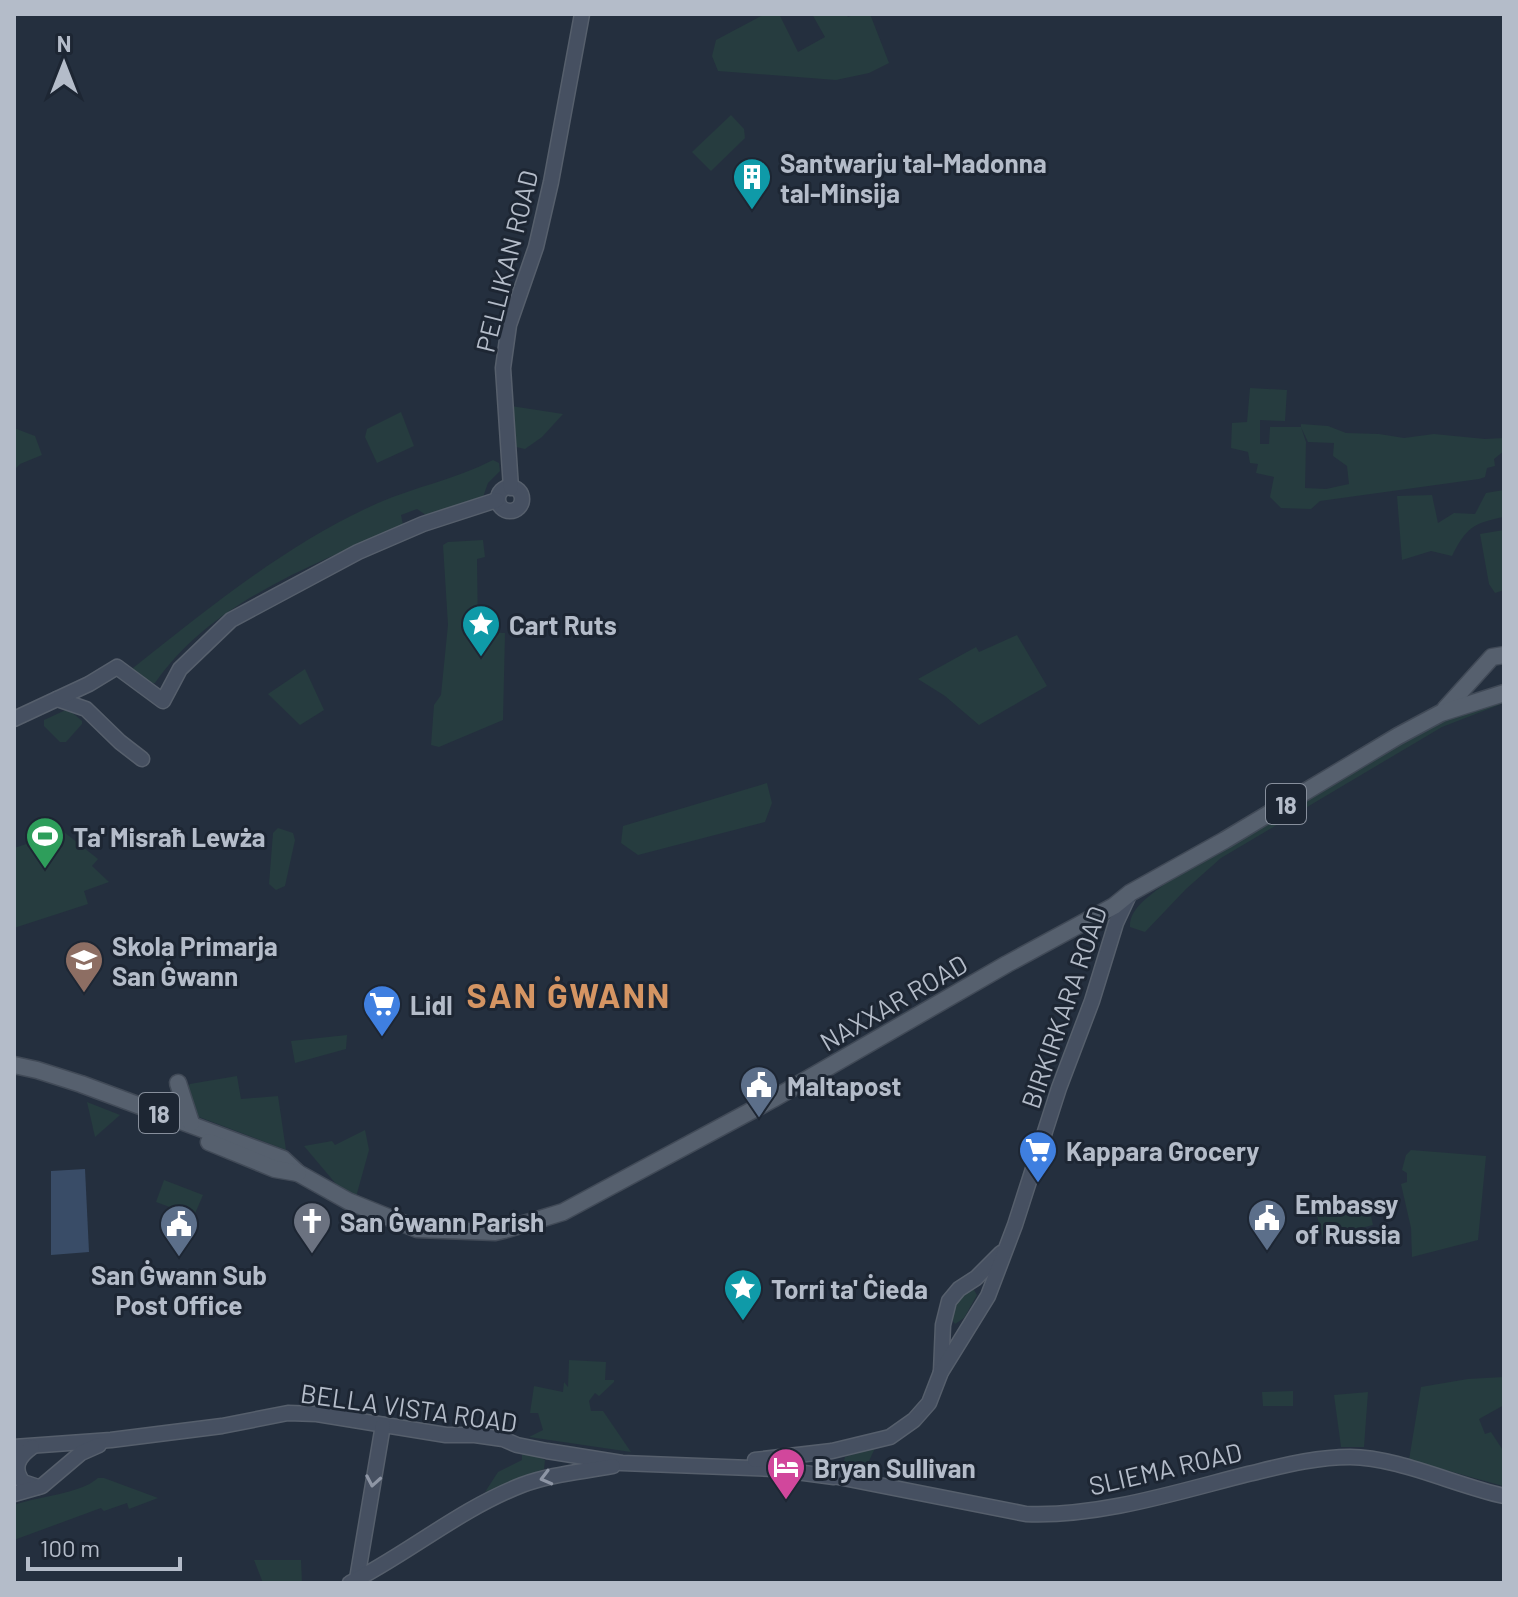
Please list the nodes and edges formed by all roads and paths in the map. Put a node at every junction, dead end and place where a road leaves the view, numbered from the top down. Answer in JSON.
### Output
{"nodes":[{"id":1,"x":582,"y":14,"type":"edge"},
{"id":2,"x":511,"y":488,"type":"junction"},
{"id":3,"x":497,"y":500,"type":"junction"},
{"id":4,"x":1504,"y":655,"type":"edge"},
{"id":5,"x":1488,"y":663,"type":"junction"},
{"id":6,"x":84,"y":686,"type":"junction"},
{"id":7,"x":1504,"y":692,"type":"edge"},
{"id":8,"x":57,"y":699,"type":"junction"},
{"id":9,"x":86,"y":709,"type":"junction"},
{"id":10,"x":1441,"y":713,"type":"junction"},
{"id":11,"x":14,"y":719,"type":"edge"},
{"id":12,"x":142,"y":759,"type":"dead end"},
{"id":13,"x":1130,"y":893,"type":"junction"},
{"id":14,"x":14,"y":1067,"type":"edge"},
{"id":15,"x":162,"y":1114,"type":"junction"},
{"id":16,"x":191,"y":1123,"type":"junction"},
{"id":17,"x":298,"y":1173,"type":"junction"},
{"id":18,"x":1004,"y":1250,"type":"junction"},
{"id":19,"x":976,"y":1278,"type":"junction"},
{"id":20,"x":988,"y":1296,"type":"junction"},
{"id":21,"x":943,"y":1325,"type":"junction"},
{"id":22,"x":969,"y":1329,"type":"junction"},
{"id":23,"x":941,"y":1372,"type":"junction"},
{"id":24,"x":383,"y":1425,"type":"junction"},
{"id":25,"x":111,"y":1440,"type":"junction"},
{"id":26,"x":38,"y":1447,"type":"junction"},
{"id":27,"x":832,"y":1451,"type":"junction"},
{"id":28,"x":771,"y":1460,"type":"junction"},
{"id":29,"x":15,"y":1461,"type":"edge"},
{"id":30,"x":622,"y":1463,"type":"junction"},
{"id":31,"x":701,"y":1466,"type":"junction"},
{"id":32,"x":834,"y":1477,"type":"junction"},
{"id":33,"x":46,"y":1484,"type":"junction"},
{"id":34,"x":14,"y":1494,"type":"edge"},
{"id":35,"x":1504,"y":1496,"type":"edge"},
{"id":36,"x":354,"y":1581,"type":"edge"}],
"edges":[{"from":1,"to":2,"type":"street","name":"PELLIKAN ROAD"},
{"from":2,"to":3,"type":"street"},
{"from":2,"to":3,"type":"street"},
{"from":3,"to":6,"type":"street"},
{"from":4,"to":5,"type":"main road","name":"BIRKIRKARA ROAD"},
{"from":5,"to":7,"type":"main road","name":"BIRKIRKARA ROAD"},
{"from":5,"to":10,"type":"main road","name":"BIRKIRKARA ROAD"},
{"from":6,"to":8,"type":"street"},
{"from":6,"to":9,"type":"street"},
{"from":7,"to":10,"type":"main road","name":"BIRKIRKARA ROAD"},
{"from":8,"to":9,"type":"street"},
{"from":8,"to":11,"type":"street"},
{"from":9,"to":12,"type":"street"},
{"from":10,"to":13,"type":"main road","name":"BIRKIRKARA ROAD","number":"18"},
{"from":13,"to":17,"type":"main road","name":"NAXXAR ROAD","number":"18"},
{"from":13,"to":18,"type":"street","name":"BIRKIRKARA ROAD"},
{"from":14,"to":15,"type":"main road","number":"18"},
{"from":14,"to":17,"type":"main road","number":"18"},
{"from":15,"to":16,"type":"main road","number":"18"},
{"from":15,"to":16,"type":"main road"},
{"from":16,"to":17,"type":"main road","number":"18"},
{"from":18,"to":19,"type":"street","name":"BIRKIRKARA ROAD"},
{"from":18,"to":20,"type":"street","name":"BIRKIRKARA ROAD"},
{"from":19,"to":20,"type":"street"},
{"from":19,"to":21,"type":"street","name":"BIRKIRKARA ROAD"},
{"from":20,"to":22,"type":"street","name":"BIRKIRKARA ROAD"},
{"from":21,"to":22,"type":"street"},
{"from":21,"to":23,"type":"street","name":"BIRKIRKARA ROAD"},
{"from":22,"to":23,"type":"street","name":"BIRKIRKARA ROAD"},
{"from":23,"to":27,"type":"street","name":"BIRKIRKARA ROAD"},
{"from":24,"to":25,"type":"street","name":"BELLA VISTA ROAD"},
{"from":24,"to":30,"type":"street","name":"BELLA VISTA ROAD"},
{"from":24,"to":36,"type":"street","one_way":true},
{"from":25,"to":26,"type":"street","name":"BELLA VISTA ROAD"},
{"from":25,"to":33,"type":"street","name":"BELLA VISTA ROAD"},
{"from":26,"to":29,"type":"street"},
{"from":26,"to":33,"type":"street"},
{"from":27,"to":28,"type":"street","name":"BIRKIRKARA ROAD"},
{"from":27,"to":32,"type":"street"},
{"from":28,"to":31,"type":"street","name":"BIRKIRKARA ROAD"},
{"from":28,"to":32,"type":"street","name":"SLIEMA ROAD"},
{"from":29,"to":33,"type":"street"},
{"from":30,"to":31,"type":"street","name":"BELLA VISTA ROAD"},
{"from":30,"to":36,"type":"street","one_way":true},
{"from":31,"to":32,"type":"street","name":"SLIEMA ROAD"},
{"from":32,"to":35,"type":"street","name":"SLIEMA ROAD"},
{"from":33,"to":34,"type":"street"}]}
